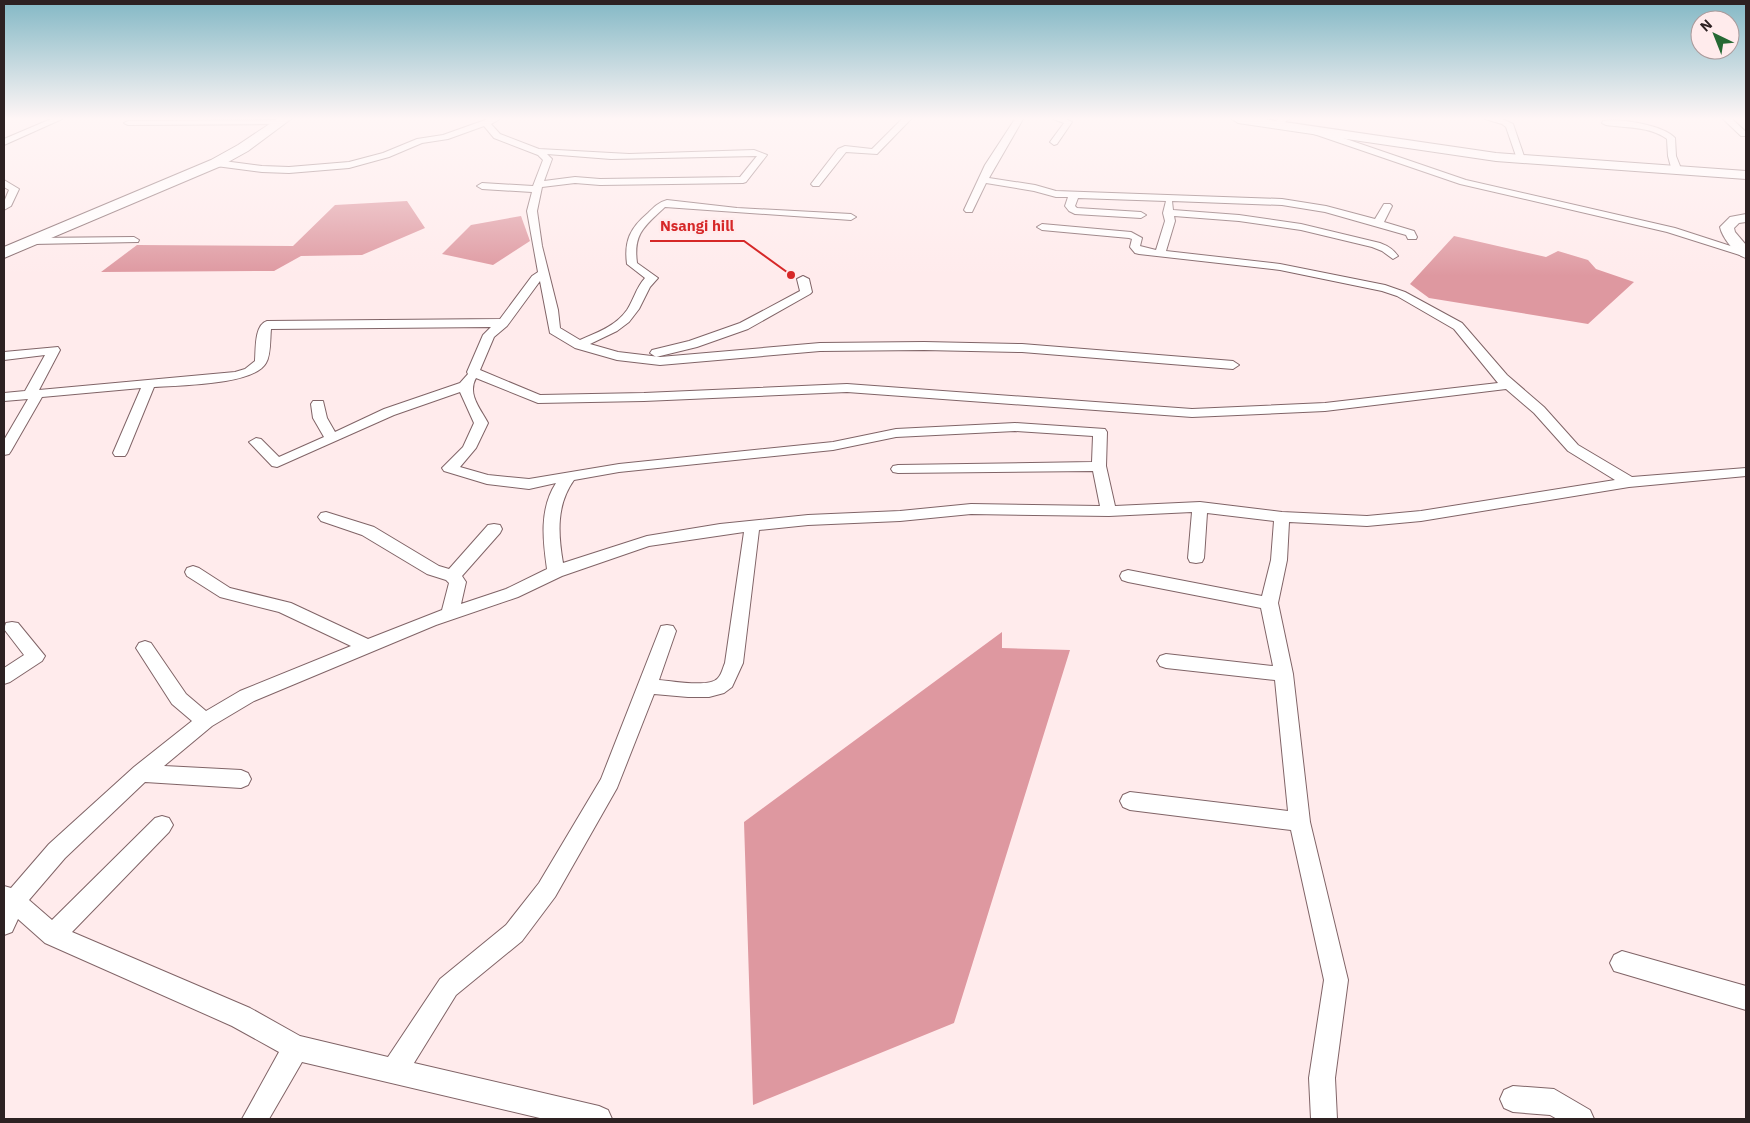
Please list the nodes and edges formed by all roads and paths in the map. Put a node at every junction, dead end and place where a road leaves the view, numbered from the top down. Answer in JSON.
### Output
{"nodes":[{"id":1,"x":196,"y":171,"type":"edge"},
{"id":2,"x":543,"y":171,"type":"edge"},
{"id":3,"x":750,"y":171,"type":"edge"},
{"id":4,"x":826,"y":171,"type":"edge"},
{"id":5,"x":988,"y":171,"type":"edge"},
{"id":6,"x":1432,"y":171,"type":"edge"},
{"id":7,"x":1696,"y":171,"type":"edge"},
{"id":8,"x":1746,"y":175,"type":"edge"},
{"id":9,"x":984,"y":180,"type":"junction"},
{"id":10,"x":4,"y":183,"type":"edge"},
{"id":11,"x":816,"y":184,"type":"dead end"},
{"id":12,"x":482,"y":186,"type":"dead end"},
{"id":13,"x":537,"y":187,"type":"junction"},
{"id":14,"x":1074,"y":195,"type":"junction"},
{"id":15,"x":1170,"y":198,"type":"junction"},
{"id":16,"x":1387,"y":206,"type":"dead end"},
{"id":17,"x":4,"y":207,"type":"edge"},
{"id":18,"x":970,"y":210,"type":"dead end"},
{"id":19,"x":1168,"y":213,"type":"junction"},
{"id":20,"x":1141,"y":215,"type":"dead end"},
{"id":21,"x":851,"y":218,"type":"dead end"},
{"id":22,"x":1746,"y":218,"type":"edge"},
{"id":23,"x":1378,"y":223,"type":"junction"},
{"id":24,"x":1042,"y":227,"type":"dead end"},
{"id":25,"x":1412,"y":237,"type":"dead end"},
{"id":26,"x":134,"y":240,"type":"dead end"},
{"id":27,"x":32,"y":241,"type":"junction"},
{"id":28,"x":4,"y":253,"type":"edge"},
{"id":29,"x":1160,"y":254,"type":"junction"},
{"id":30,"x":1746,"y":254,"type":"edge"},
{"id":31,"x":1393,"y":256,"type":"dead end"},
{"id":32,"x":544,"y":273,"type":"junction"},
{"id":33,"x":804,"y":278,"type":"dead end"},
{"id":34,"x":503,"y":323,"type":"junction"},
{"id":35,"x":579,"y":345,"type":"junction"},
{"id":36,"x":4,"y":356,"type":"edge"},
{"id":37,"x":617,"y":356,"type":"junction"},
{"id":38,"x":1233,"y":365,"type":"dead end"},
{"id":39,"x":474,"y":372,"type":"junction"},
{"id":40,"x":1502,"y":378,"type":"junction"},
{"id":41,"x":149,"y":384,"type":"junction"},
{"id":42,"x":465,"y":386,"type":"junction"},
{"id":43,"x":34,"y":394,"type":"junction"},
{"id":44,"x":4,"y":397,"type":"edge"},
{"id":45,"x":318,"y":404,"type":"dead end"},
{"id":46,"x":332,"y":439,"type":"junction"},
{"id":47,"x":256,"y":442,"type":"dead end"},
{"id":48,"x":4,"y":451,"type":"edge"},
{"id":49,"x":120,"y":453,"type":"dead end"},
{"id":50,"x":1099,"y":466,"type":"junction"},
{"id":51,"x":898,"y":469,"type":"dead end"},
{"id":52,"x":1746,"y":472,"type":"edge"},
{"id":53,"x":569,"y":476,"type":"junction"},
{"id":54,"x":1628,"y":482,"type":"junction"},
{"id":55,"x":1200,"y":507,"type":"junction"},
{"id":56,"x":1109,"y":511,"type":"junction"},
{"id":57,"x":326,"y":517,"type":"dead end"},
{"id":58,"x":1282,"y":517,"type":"junction"},
{"id":59,"x":752,"y":527,"type":"junction"},
{"id":60,"x":494,"y":529,"type":"dead end"},
{"id":61,"x":1196,"y":558,"type":"dead end"},
{"id":62,"x":193,"y":572,"type":"dead end"},
{"id":63,"x":556,"y":572,"type":"junction"},
{"id":64,"x":452,"y":576,"type":"junction"},
{"id":65,"x":1128,"y":576,"type":"dead end"},
{"id":66,"x":1269,"y":603,"type":"junction"},
{"id":67,"x":450,"y":614,"type":"junction"},
{"id":68,"x":12,"y":628,"type":"dead end"},
{"id":69,"x":667,"y":631,"type":"dead end"},
{"id":70,"x":369,"y":647,"type":"junction"},
{"id":71,"x":145,"y":648,"type":"dead end"},
{"id":72,"x":1166,"y":661,"type":"dead end"},
{"id":73,"x":1284,"y":674,"type":"junction"},
{"id":74,"x":4,"y":677,"type":"edge"},
{"id":75,"x":648,"y":686,"type":"junction"},
{"id":76,"x":205,"y":721,"type":"junction"},
{"id":77,"x":141,"y":773,"type":"junction"},
{"id":78,"x":241,"y":779,"type":"dead end"},
{"id":79,"x":1130,"y":801,"type":"dead end"},
{"id":80,"x":1300,"y":822,"type":"junction"},
{"id":81,"x":162,"y":825,"type":"dead end"},
{"id":82,"x":9,"y":899,"type":"edge"},
{"id":83,"x":4,"y":924,"type":"edge"},
{"id":84,"x":53,"y":934,"type":"junction"},
{"id":85,"x":1622,"y":963,"type":"dead end"},
{"id":86,"x":1746,"y":998,"type":"edge"},
{"id":87,"x":296,"y":1048,"type":"junction"},
{"id":88,"x":394,"y":1071,"type":"junction"},
{"id":89,"x":1513,"y":1099,"type":"dead end"},
{"id":90,"x":255,"y":1119,"type":"edge"},
{"id":91,"x":599,"y":1119,"type":"edge"},
{"id":92,"x":1324,"y":1119,"type":"edge"},
{"id":93,"x":1581,"y":1119,"type":"edge"}],
"edges":[{"from":1,"to":27,"type":"main road"},
{"from":2,"to":13,"type":"street"},
{"from":3,"to":13,"type":"street"},
{"from":4,"to":11,"type":"street"},
{"from":5,"to":9,"type":"street"},
{"from":6,"to":30,"type":"street"},
{"from":7,"to":8,"type":"main road"},
{"from":9,"to":14,"type":"street"},
{"from":9,"to":18,"type":"street"},
{"from":10,"to":17,"type":"street"},
{"from":12,"to":13,"type":"street"},
{"from":13,"to":32,"type":"street"},
{"from":14,"to":15,"type":"street"},
{"from":14,"to":20,"type":"street"},
{"from":15,"to":19,"type":"street"},
{"from":15,"to":23,"type":"street"},
{"from":16,"to":23,"type":"street"},
{"from":19,"to":29,"type":"street"},
{"from":19,"to":31,"type":"street"},
{"from":21,"to":35,"type":"street"},
{"from":22,"to":30,"type":"street"},
{"from":23,"to":25,"type":"street"},
{"from":24,"to":29,"type":"street"},
{"from":26,"to":27,"type":"street"},
{"from":27,"to":28,"type":"main road"},
{"from":29,"to":40,"type":"street"},
{"from":32,"to":34,"type":"street"},
{"from":32,"to":35,"type":"street"},
{"from":33,"to":37,"type":"street"},
{"from":34,"to":39,"type":"street"},
{"from":34,"to":41,"type":"street"},
{"from":35,"to":37,"type":"street"},
{"from":36,"to":43,"type":"street"},
{"from":37,"to":38,"type":"street"},
{"from":39,"to":40,"type":"street"},
{"from":39,"to":42,"type":"street"},
{"from":40,"to":54,"type":"street"},
{"from":41,"to":43,"type":"street"},
{"from":41,"to":49,"type":"street"},
{"from":42,"to":46,"type":"street"},
{"from":42,"to":53,"type":"street"},
{"from":43,"to":44,"type":"street"},
{"from":43,"to":48,"type":"street"},
{"from":45,"to":46,"type":"street"},
{"from":46,"to":47,"type":"street"},
{"from":50,"to":51,"type":"street"},
{"from":50,"to":53,"type":"street"},
{"from":50,"to":56,"type":"street"},
{"from":52,"to":54,"type":"street"},
{"from":53,"to":63,"type":"street"},
{"from":54,"to":58,"type":"street"},
{"from":55,"to":56,"type":"street"},
{"from":55,"to":58,"type":"street"},
{"from":55,"to":61,"type":"street"},
{"from":56,"to":59,"type":"street"},
{"from":57,"to":64,"type":"street"},
{"from":58,"to":66,"type":"street"},
{"from":59,"to":63,"type":"street"},
{"from":59,"to":75,"type":"street"},
{"from":60,"to":64,"type":"street"},
{"from":62,"to":70,"type":"street"},
{"from":63,"to":67,"type":"street"},
{"from":64,"to":67,"type":"street"},
{"from":65,"to":66,"type":"street"},
{"from":66,"to":73,"type":"street"},
{"from":67,"to":70,"type":"street"},
{"from":68,"to":74,"type":"street"},
{"from":69,"to":75,"type":"street"},
{"from":70,"to":76,"type":"street"},
{"from":71,"to":76,"type":"street"},
{"from":72,"to":73,"type":"street"},
{"from":73,"to":80,"type":"street"},
{"from":75,"to":88,"type":"street"},
{"from":76,"to":77,"type":"street"},
{"from":77,"to":78,"type":"street"},
{"from":77,"to":82,"type":"street"},
{"from":79,"to":80,"type":"street"},
{"from":80,"to":92,"type":"street"},
{"from":81,"to":84,"type":"street"},
{"from":82,"to":83,"type":"street"},
{"from":82,"to":84,"type":"street"},
{"from":84,"to":87,"type":"street"},
{"from":85,"to":86,"type":"street"},
{"from":87,"to":88,"type":"street"},
{"from":87,"to":90,"type":"street"},
{"from":88,"to":91,"type":"street"},
{"from":89,"to":93,"type":"street"}]}
